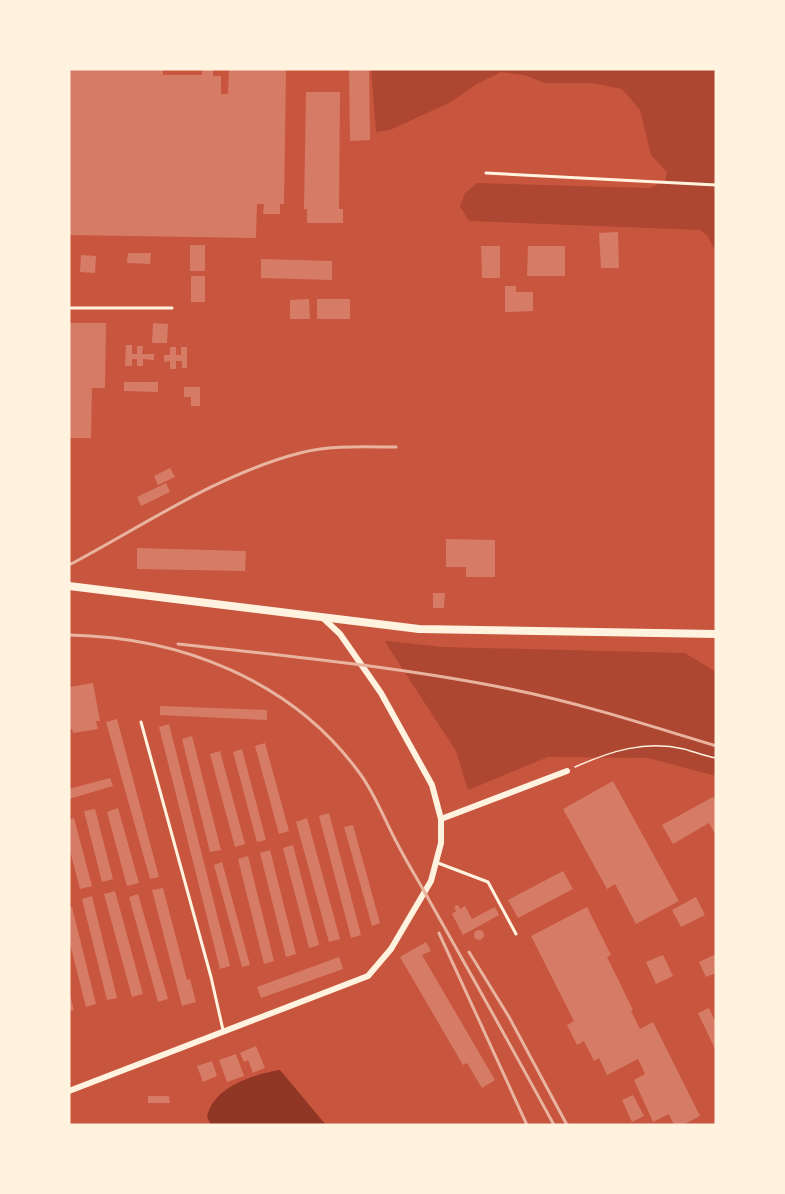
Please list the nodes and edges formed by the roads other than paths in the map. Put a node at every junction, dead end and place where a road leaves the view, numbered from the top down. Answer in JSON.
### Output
{"nodes":[{"id":1,"x":486,"y":173,"type":"dead end"},
{"id":2,"x":716,"y":185,"type":"edge"},
{"id":3,"x":69,"y":308,"type":"edge"},
{"id":4,"x":172,"y":308,"type":"dead end"},
{"id":5,"x":69,"y":586,"type":"edge"},
{"id":6,"x":323,"y":618,"type":"junction"},
{"id":7,"x":716,"y":634,"type":"edge"},
{"id":8,"x":141,"y":722,"type":"dead end"},
{"id":9,"x":567,"y":771,"type":"road end"},
{"id":10,"x":441,"y":819,"type":"junction"},
{"id":11,"x":438,"y":863,"type":"junction"},
{"id":12,"x":516,"y":934,"type":"dead end"},
{"id":13,"x":224,"y":1032,"type":"junction"},
{"id":14,"x":69,"y":1091,"type":"edge"}],
"edges":[{"from":1,"to":2,"type":"lane"},
{"from":3,"to":4,"type":"lane"},
{"from":5,"to":6,"type":"street"},
{"from":6,"to":7,"type":"street"},
{"from":6,"to":10,"type":"street"},
{"from":8,"to":13,"type":"lane"},
{"from":9,"to":10,"type":"street"},
{"from":10,"to":11,"type":"street"},
{"from":11,"to":12,"type":"lane"},
{"from":11,"to":13,"type":"street"},
{"from":13,"to":14,"type":"street"}]}
